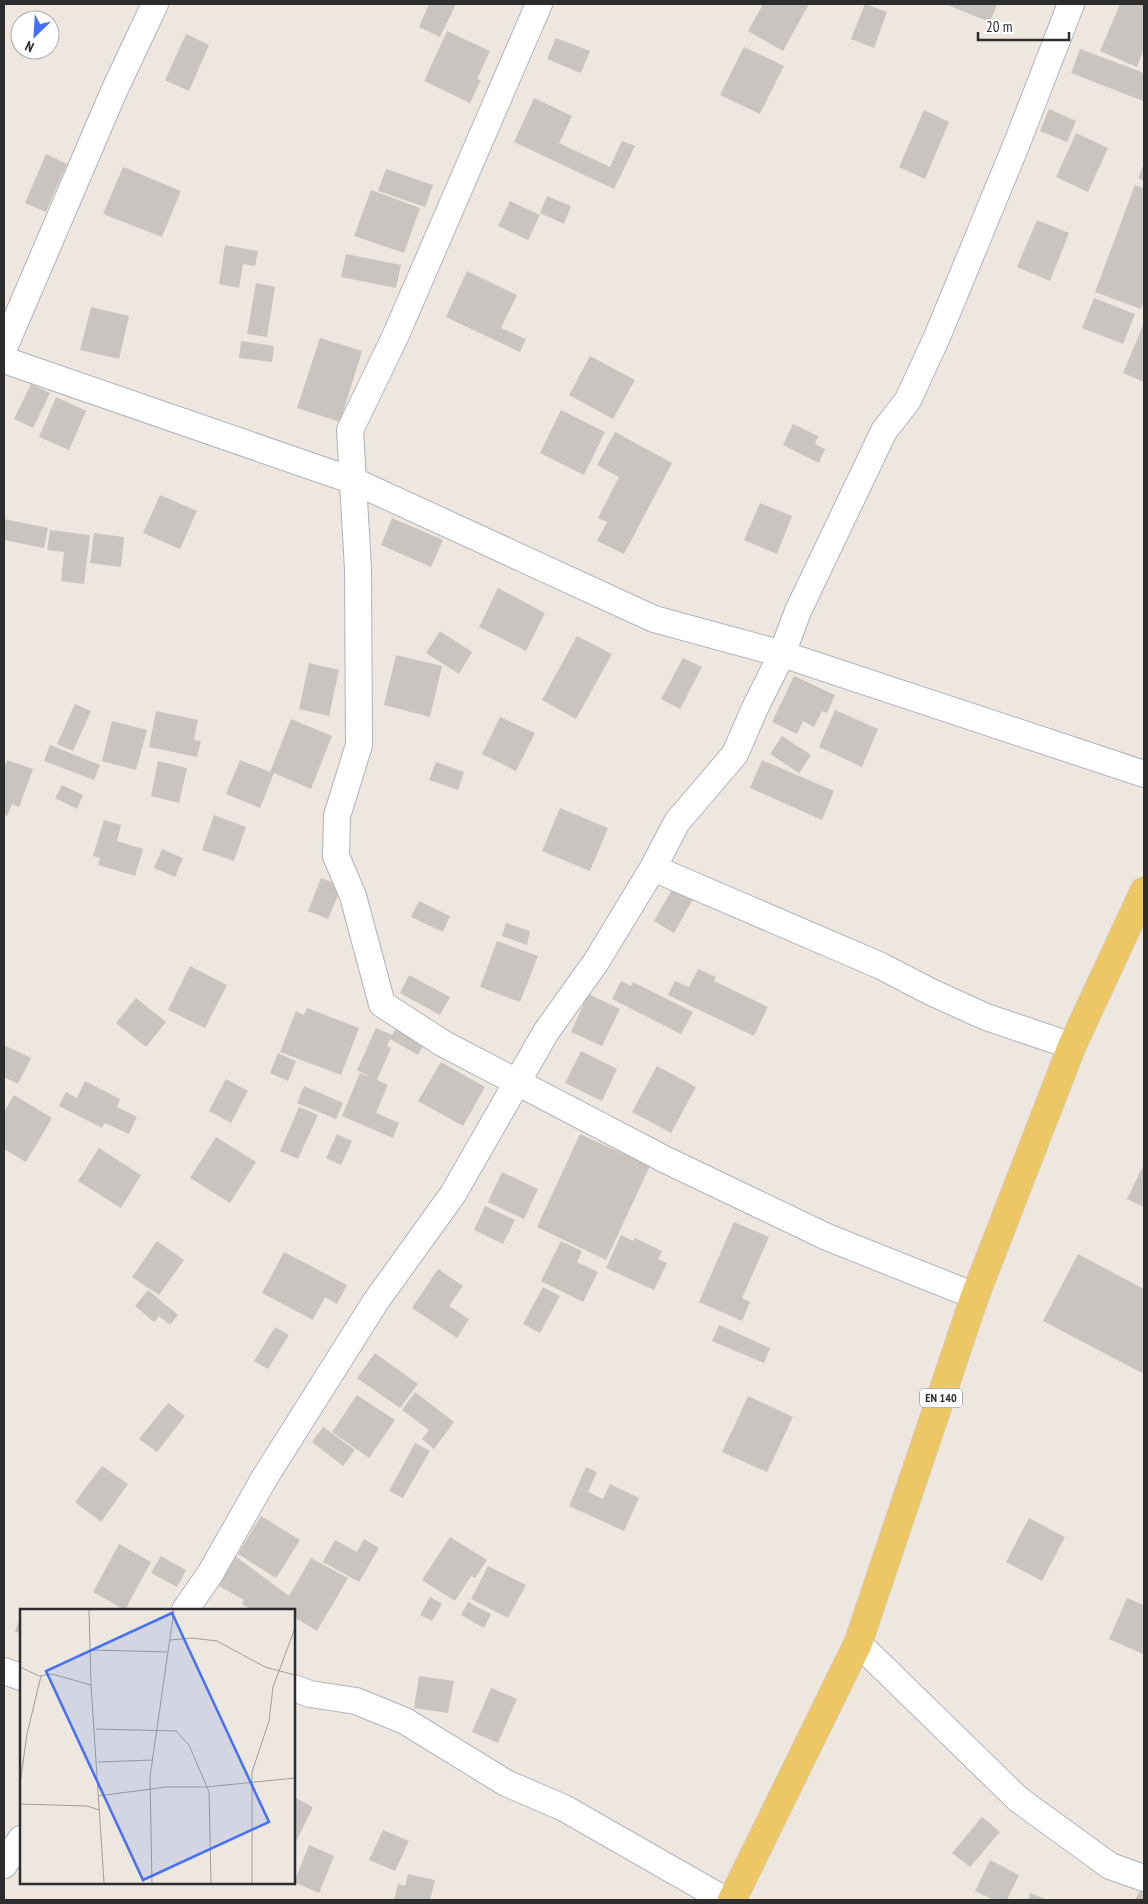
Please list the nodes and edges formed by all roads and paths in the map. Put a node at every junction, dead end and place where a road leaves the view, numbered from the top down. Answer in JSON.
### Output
{"nodes":[{"id":1,"x":155,"y":4,"type":"edge"},
{"id":2,"x":539,"y":4,"type":"edge"},
{"id":3,"x":1071,"y":4,"type":"edge"},
{"id":4,"x":4,"y":348,"type":"edge"},
{"id":5,"x":4,"y":360,"type":"edge"},
{"id":6,"x":354,"y":481,"type":"junction"},
{"id":7,"x":782,"y":654,"type":"junction"},
{"id":8,"x":1144,"y":774,"type":"edge"},
{"id":9,"x":652,"y":868,"type":"junction"},
{"id":10,"x":1144,"y":891,"type":"edge"},
{"id":11,"x":1072,"y":1046,"type":"junction"},
{"id":12,"x":518,"y":1082,"type":"junction"},
{"id":13,"x":975,"y":1296,"type":"junction"},
{"id":14,"x":186,"y":1609,"type":"edge"},
{"id":15,"x":858,"y":1643,"type":"junction"},
{"id":16,"x":4,"y":1671,"type":"edge"},
{"id":17,"x":20,"y":1677,"type":"edge"},
{"id":18,"x":295,"y":1688,"type":"edge"},
{"id":19,"x":20,"y":1841,"type":"edge"},
{"id":20,"x":4,"y":1865,"type":"edge"},
{"id":21,"x":1144,"y":1878,"type":"edge"},
{"id":22,"x":725,"y":1900,"type":"edge"},
{"id":23,"x":732,"y":1900,"type":"edge"}],
"edges":[{"from":1,"to":4,"type":"street"},
{"from":2,"to":6,"type":"street"},
{"from":3,"to":7,"type":"street"},
{"from":5,"to":6,"type":"street"},
{"from":6,"to":7,"type":"street"},
{"from":6,"to":12,"type":"street"},
{"from":7,"to":8,"type":"street"},
{"from":7,"to":9,"type":"street"},
{"from":9,"to":11,"type":"street"},
{"from":9,"to":12,"type":"street"},
{"from":10,"to":11,"type":"main road","number":"EN 140"},
{"from":11,"to":13,"type":"main road","number":"EN 140"},
{"from":12,"to":13,"type":"street"},
{"from":12,"to":14,"type":"street"},
{"from":13,"to":15,"type":"main road","number":"EN 140"},
{"from":15,"to":21,"type":"street"},
{"from":15,"to":23,"type":"main road","number":"EN 140"},
{"from":16,"to":17,"type":"street"},
{"from":18,"to":22,"type":"street"},
{"from":19,"to":20,"type":"street"}]}
